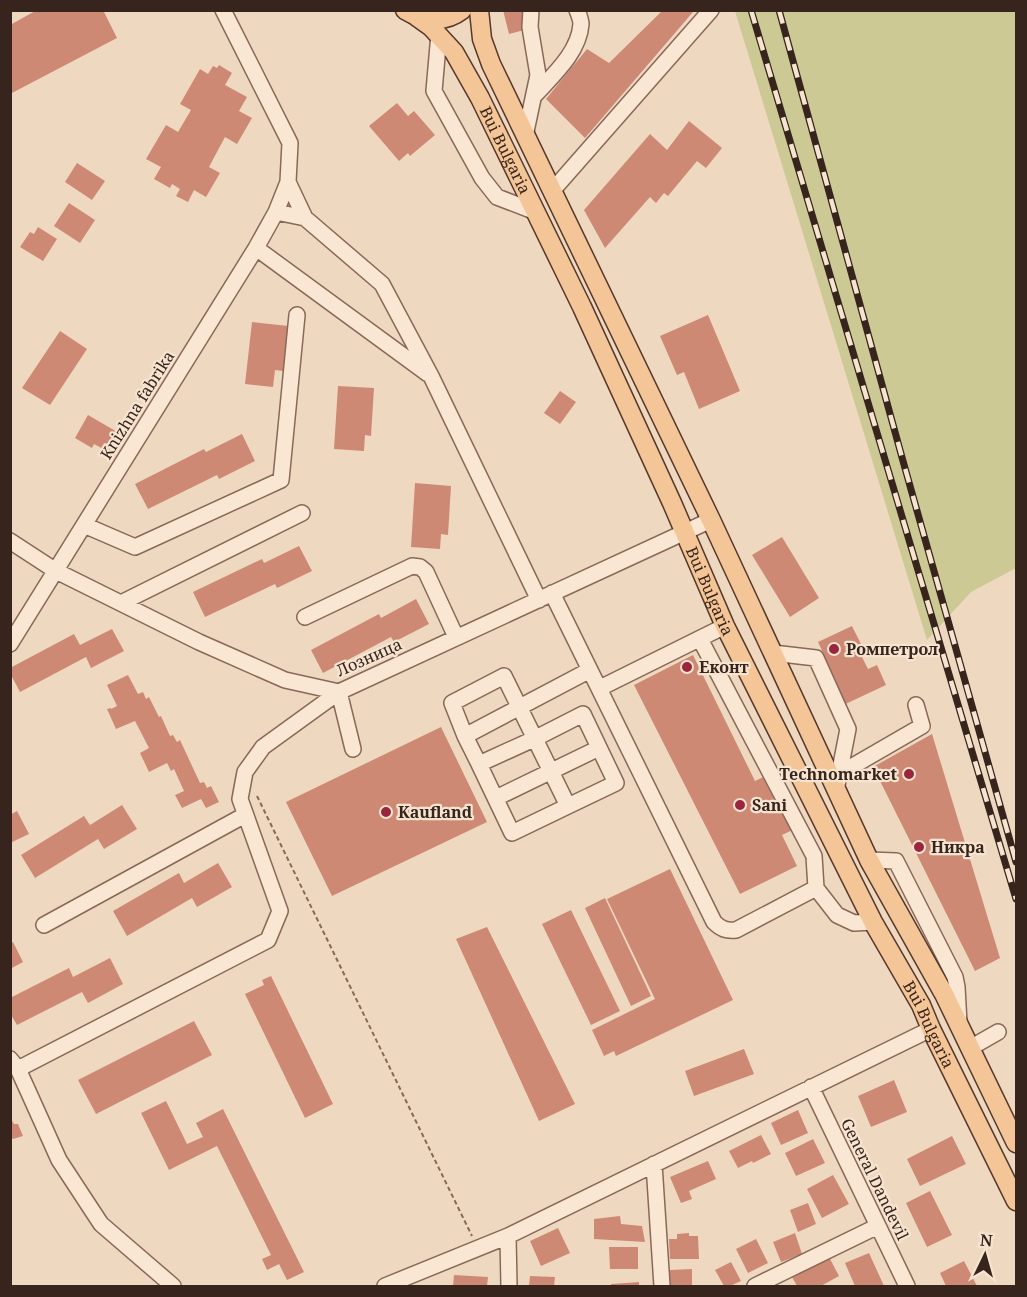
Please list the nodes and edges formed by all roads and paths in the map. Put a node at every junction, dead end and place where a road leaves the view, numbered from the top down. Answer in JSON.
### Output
{"nodes":[{"id":1,"x":223,"y":10,"type":"edge"},
{"id":2,"x":462,"y":10,"type":"edge"},
{"id":3,"x":479,"y":10,"type":"edge"},
{"id":4,"x":531,"y":10,"type":"edge"},
{"id":5,"x":577,"y":10,"type":"edge"},
{"id":6,"x":711,"y":10,"type":"edge"},
{"id":7,"x":411,"y":14,"type":"edge"},
{"id":8,"x":439,"y":34,"type":"junction"},
{"id":9,"x":534,"y":96,"type":"junction"},
{"id":10,"x":525,"y":136,"type":"junction"},
{"id":11,"x":288,"y":182,"type":"junction"},
{"id":12,"x":552,"y":191,"type":"junction"},
{"id":13,"x":276,"y":212,"type":"junction"},
{"id":14,"x":536,"y":212,"type":"junction"},
{"id":15,"x":305,"y":218,"type":"junction"},
{"id":16,"x":256,"y":248,"type":"junction"},
{"id":17,"x":297,"y":315,"type":"dead end"},
{"id":18,"x":431,"y":376,"type":"junction"},
{"id":19,"x":302,"y":513,"type":"dead end"},
{"id":20,"x":711,"y":520,"type":"junction"},
{"id":21,"x":84,"y":525,"type":"junction"},
{"id":22,"x":684,"y":532,"type":"junction"},
{"id":23,"x":10,"y":541,"type":"edge"},
{"id":24,"x":56,"y":571,"type":"junction"},
{"id":25,"x":545,"y":596,"type":"junction"},
{"id":26,"x":121,"y":603,"type":"junction"},
{"id":27,"x":304,"y":617,"type":"dead end"},
{"id":28,"x":725,"y":626,"type":"junction"},
{"id":29,"x":456,"y":637,"type":"junction"},
{"id":30,"x":700,"y":639,"type":"junction"},
{"id":31,"x":10,"y":644,"type":"edge"},
{"id":32,"x":773,"y":653,"type":"junction"},
{"id":33,"x":590,"y":670,"type":"junction"},
{"id":34,"x":600,"y":688,"type":"junction"},
{"id":35,"x":339,"y":692,"type":"junction"},
{"id":36,"x":916,"y":705,"type":"dead end"},
{"id":37,"x":520,"y":707,"type":"junction"},
{"id":38,"x":465,"y":736,"type":"junction"},
{"id":39,"x":536,"y":738,"type":"junction"},
{"id":40,"x":353,"y":748,"type":"dead end"},
{"id":41,"x":599,"y":748,"type":"junction"},
{"id":42,"x":479,"y":764,"type":"junction"},
{"id":43,"x":245,"y":772,"type":"junction"},
{"id":44,"x":551,"y":772,"type":"junction"},
{"id":45,"x":838,"y":782,"type":"junction"},
{"id":46,"x":496,"y":798,"type":"junction"},
{"id":47,"x":568,"y":806,"type":"junction"},
{"id":48,"x":245,"y":815,"type":"junction"},
{"id":49,"x":816,"y":888,"type":"junction"},
{"id":50,"x":873,"y":922,"type":"junction"},
{"id":51,"x":44,"y":926,"type":"dead end"},
{"id":52,"x":931,"y":1029,"type":"junction"},
{"id":53,"x":998,"y":1032,"type":"dead end"},
{"id":54,"x":970,"y":1048,"type":"junction"},
{"id":55,"x":14,"y":1064,"type":"edge"},
{"id":56,"x":811,"y":1087,"type":"junction"},
{"id":57,"x":1017,"y":1143,"type":"edge"},
{"id":58,"x":654,"y":1164,"type":"junction"},
{"id":59,"x":1017,"y":1201,"type":"edge"},
{"id":60,"x":878,"y":1226,"type":"junction"},
{"id":61,"x":508,"y":1236,"type":"junction"},
{"id":62,"x":478,"y":1248,"type":"junction"},
{"id":63,"x":174,"y":1287,"type":"edge"},
{"id":64,"x":385,"y":1287,"type":"edge"},
{"id":65,"x":509,"y":1287,"type":"edge"},
{"id":66,"x":662,"y":1287,"type":"edge"},
{"id":67,"x":755,"y":1287,"type":"edge"},
{"id":68,"x":907,"y":1287,"type":"edge"}],
"edges":[{"from":1,"to":11,"type":"street"},
{"from":2,"to":7,"type":"main road"},
{"from":3,"to":10,"type":"main road","name":"Bui Bulgaria"},
{"from":4,"to":9,"type":"street"},
{"from":5,"to":9,"type":"street"},
{"from":6,"to":12,"type":"street"},
{"from":7,"to":8,"type":"main road","name":"Bui Bulgaria"},
{"from":8,"to":14,"type":"main road","name":"Bui Bulgaria"},
{"from":8,"to":14,"type":"street"},
{"from":9,"to":10,"type":"street"},
{"from":10,"to":12,"type":"main road","name":"Bui Bulgaria"},
{"from":11,"to":13,"type":"street","name":"Knizhna fabrika"},
{"from":11,"to":15,"type":"street"},
{"from":12,"to":20,"type":"main road","name":"Bui Bulgaria"},
{"from":13,"to":15,"type":"street"},
{"from":13,"to":16,"type":"street","name":"Knizhna fabrika"},
{"from":14,"to":22,"type":"main road","name":"Bui Bulgaria"},
{"from":15,"to":18,"type":"street"},
{"from":16,"to":18,"type":"street"},
{"from":16,"to":21,"type":"street","name":"Knizhna fabrika"},
{"from":17,"to":21,"type":"street"},
{"from":18,"to":25,"type":"street"},
{"from":19,"to":26,"type":"street"},
{"from":20,"to":22,"type":"street","name":"Лозница"},
{"from":20,"to":32,"type":"main road","name":"Bui Bulgaria"},
{"from":21,"to":24,"type":"street","name":"Knizhna fabrika"},
{"from":22,"to":25,"type":"street","name":"Лозница"},
{"from":22,"to":28,"type":"main road","name":"Bui Bulgaria"},
{"from":23,"to":24,"type":"street","name":"Лозница"},
{"from":24,"to":26,"type":"street","name":"Лозница"},
{"from":24,"to":31,"type":"street","name":"Knizhna fabrika"},
{"from":25,"to":29,"type":"street","name":"Лозница"},
{"from":25,"to":33,"type":"street"},
{"from":26,"to":35,"type":"street","name":"Лозница"},
{"from":27,"to":29,"type":"street"},
{"from":28,"to":30,"type":"street"},
{"from":28,"to":50,"type":"main road","name":"Bui Bulgaria"},
{"from":29,"to":35,"type":"street","name":"Лозница"},
{"from":30,"to":34,"type":"street"},
{"from":30,"to":49,"type":"street"},
{"from":32,"to":45,"type":"main road","name":"Bui Bulgaria"},
{"from":32,"to":45,"type":"street"},
{"from":33,"to":34,"type":"street"},
{"from":33,"to":37,"type":"street"},
{"from":34,"to":49,"type":"street"},
{"from":35,"to":40,"type":"street"},
{"from":35,"to":43,"type":"street"},
{"from":36,"to":45,"type":"street"},
{"from":37,"to":38,"type":"street"},
{"from":37,"to":38,"type":"street"},
{"from":37,"to":39,"type":"street"},
{"from":38,"to":42,"type":"street"},
{"from":39,"to":41,"type":"street"},
{"from":39,"to":42,"type":"street"},
{"from":39,"to":44,"type":"street"},
{"from":41,"to":44,"type":"street"},
{"from":41,"to":47,"type":"street"},
{"from":42,"to":46,"type":"street"},
{"from":43,"to":48,"type":"street"},
{"from":43,"to":62,"type":"path"},
{"from":44,"to":46,"type":"street"},
{"from":44,"to":47,"type":"street"},
{"from":45,"to":54,"type":"main road","name":"Bui Bulgaria"},
{"from":46,"to":47,"type":"street"},
{"from":48,"to":51,"type":"street"},
{"from":48,"to":55,"type":"street"},
{"from":49,"to":50,"type":"street"},
{"from":50,"to":52,"type":"main road","name":"Bui Bulgaria"},
{"from":52,"to":56,"type":"street"},
{"from":52,"to":59,"type":"main road","name":"Bui Bulgaria"},
{"from":53,"to":54,"type":"street"},
{"from":54,"to":57,"type":"main road","name":"Bui Bulgaria"},
{"from":55,"to":63,"type":"street"},
{"from":56,"to":58,"type":"street"},
{"from":56,"to":60,"type":"street","name":"General Dandevil"},
{"from":58,"to":61,"type":"street"},
{"from":58,"to":66,"type":"street"},
{"from":60,"to":67,"type":"street"},
{"from":60,"to":68,"type":"street","name":"General Dandevil"},
{"from":61,"to":62,"type":"street"},
{"from":61,"to":65,"type":"street"},
{"from":62,"to":64,"type":"street"}]}
